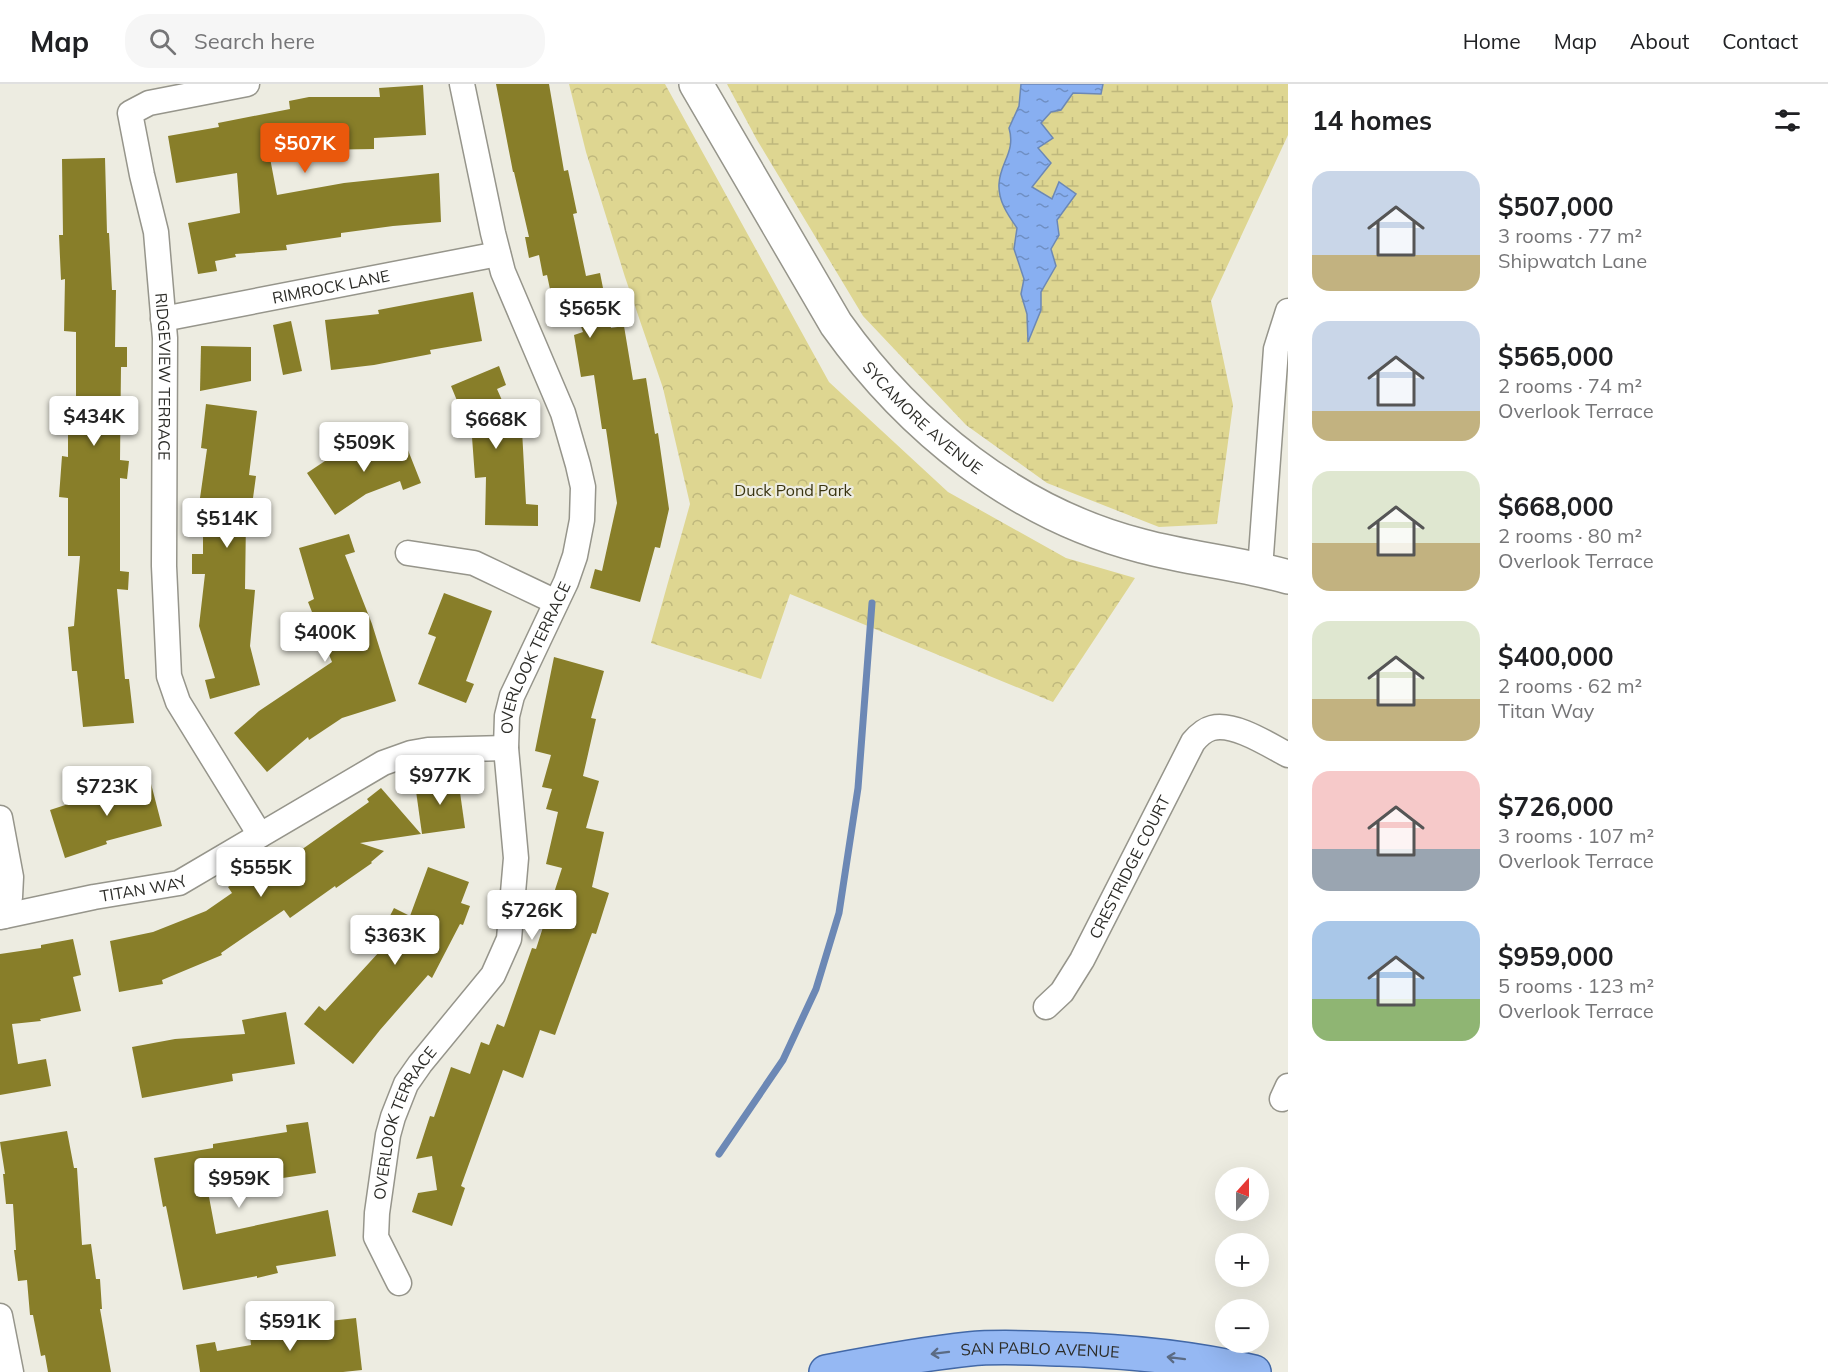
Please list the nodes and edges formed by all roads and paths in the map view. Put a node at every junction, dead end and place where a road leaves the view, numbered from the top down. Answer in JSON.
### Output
{"nodes":[{"id":1,"x":247,"y":84,"type":"edge"},
{"id":2,"x":462,"y":84,"type":"edge"},
{"id":3,"x":696,"y":84,"type":"edge"},
{"id":4,"x":498,"y":254,"type":"junction"},
{"id":5,"x":1287,"y":315,"type":"edge"},
{"id":6,"x":163,"y":319,"type":"junction"},
{"id":7,"x":408,"y":553,"type":"dead end"},
{"id":8,"x":1274,"y":573,"type":"edge"},
{"id":9,"x":556,"y":602,"type":"junction"},
{"id":10,"x":506,"y":748,"type":"junction"},
{"id":11,"x":1288,"y":755,"type":"edge"},
{"id":12,"x":0,"y":818,"type":"edge"},
{"id":13,"x":260,"y":835,"type":"junction"},
{"id":14,"x":1,"y":915,"type":"edge"},
{"id":15,"x":1046,"y":1007,"type":"dead end"},
{"id":16,"x":399,"y":1283,"type":"dead end"},
{"id":17,"x":0,"y":1316,"type":"edge"},
{"id":18,"x":11,"y":1372,"type":"edge"},
{"id":19,"x":826,"y":1372,"type":"edge"},
{"id":20,"x":1254,"y":1372,"type":"edge"}],
"edges":[{"from":1,"to":6,"type":"street","name":"RIDGEVIEW TERRACE"},
{"from":2,"to":4,"type":"street","name":"OVERLOOK TERRACE"},
{"from":3,"to":8,"type":"street","name":"SYCAMORE AVENUE"},
{"from":4,"to":6,"type":"street","name":"RIMROCK LANE"},
{"from":4,"to":9,"type":"street","name":"OVERLOOK TERRACE"},
{"from":5,"to":8,"type":"street"},
{"from":6,"to":13,"type":"street","name":"RIDGEVIEW TERRACE"},
{"from":7,"to":9,"type":"street"},
{"from":9,"to":10,"type":"street","name":"OVERLOOK TERRACE"},
{"from":10,"to":13,"type":"street","name":"TITAN WAY"},
{"from":10,"to":16,"type":"street","name":"OVERLOOK TERRACE"},
{"from":11,"to":15,"type":"street","name":"CRESTRIDGE COURT"},
{"from":12,"to":14,"type":"street"},
{"from":13,"to":14,"type":"street","name":"TITAN WAY"},
{"from":17,"to":18,"type":"street"},
{"from":20,"to":19,"type":"main road","name":"SAN PABLO AVENUE","one_way":true}]}
